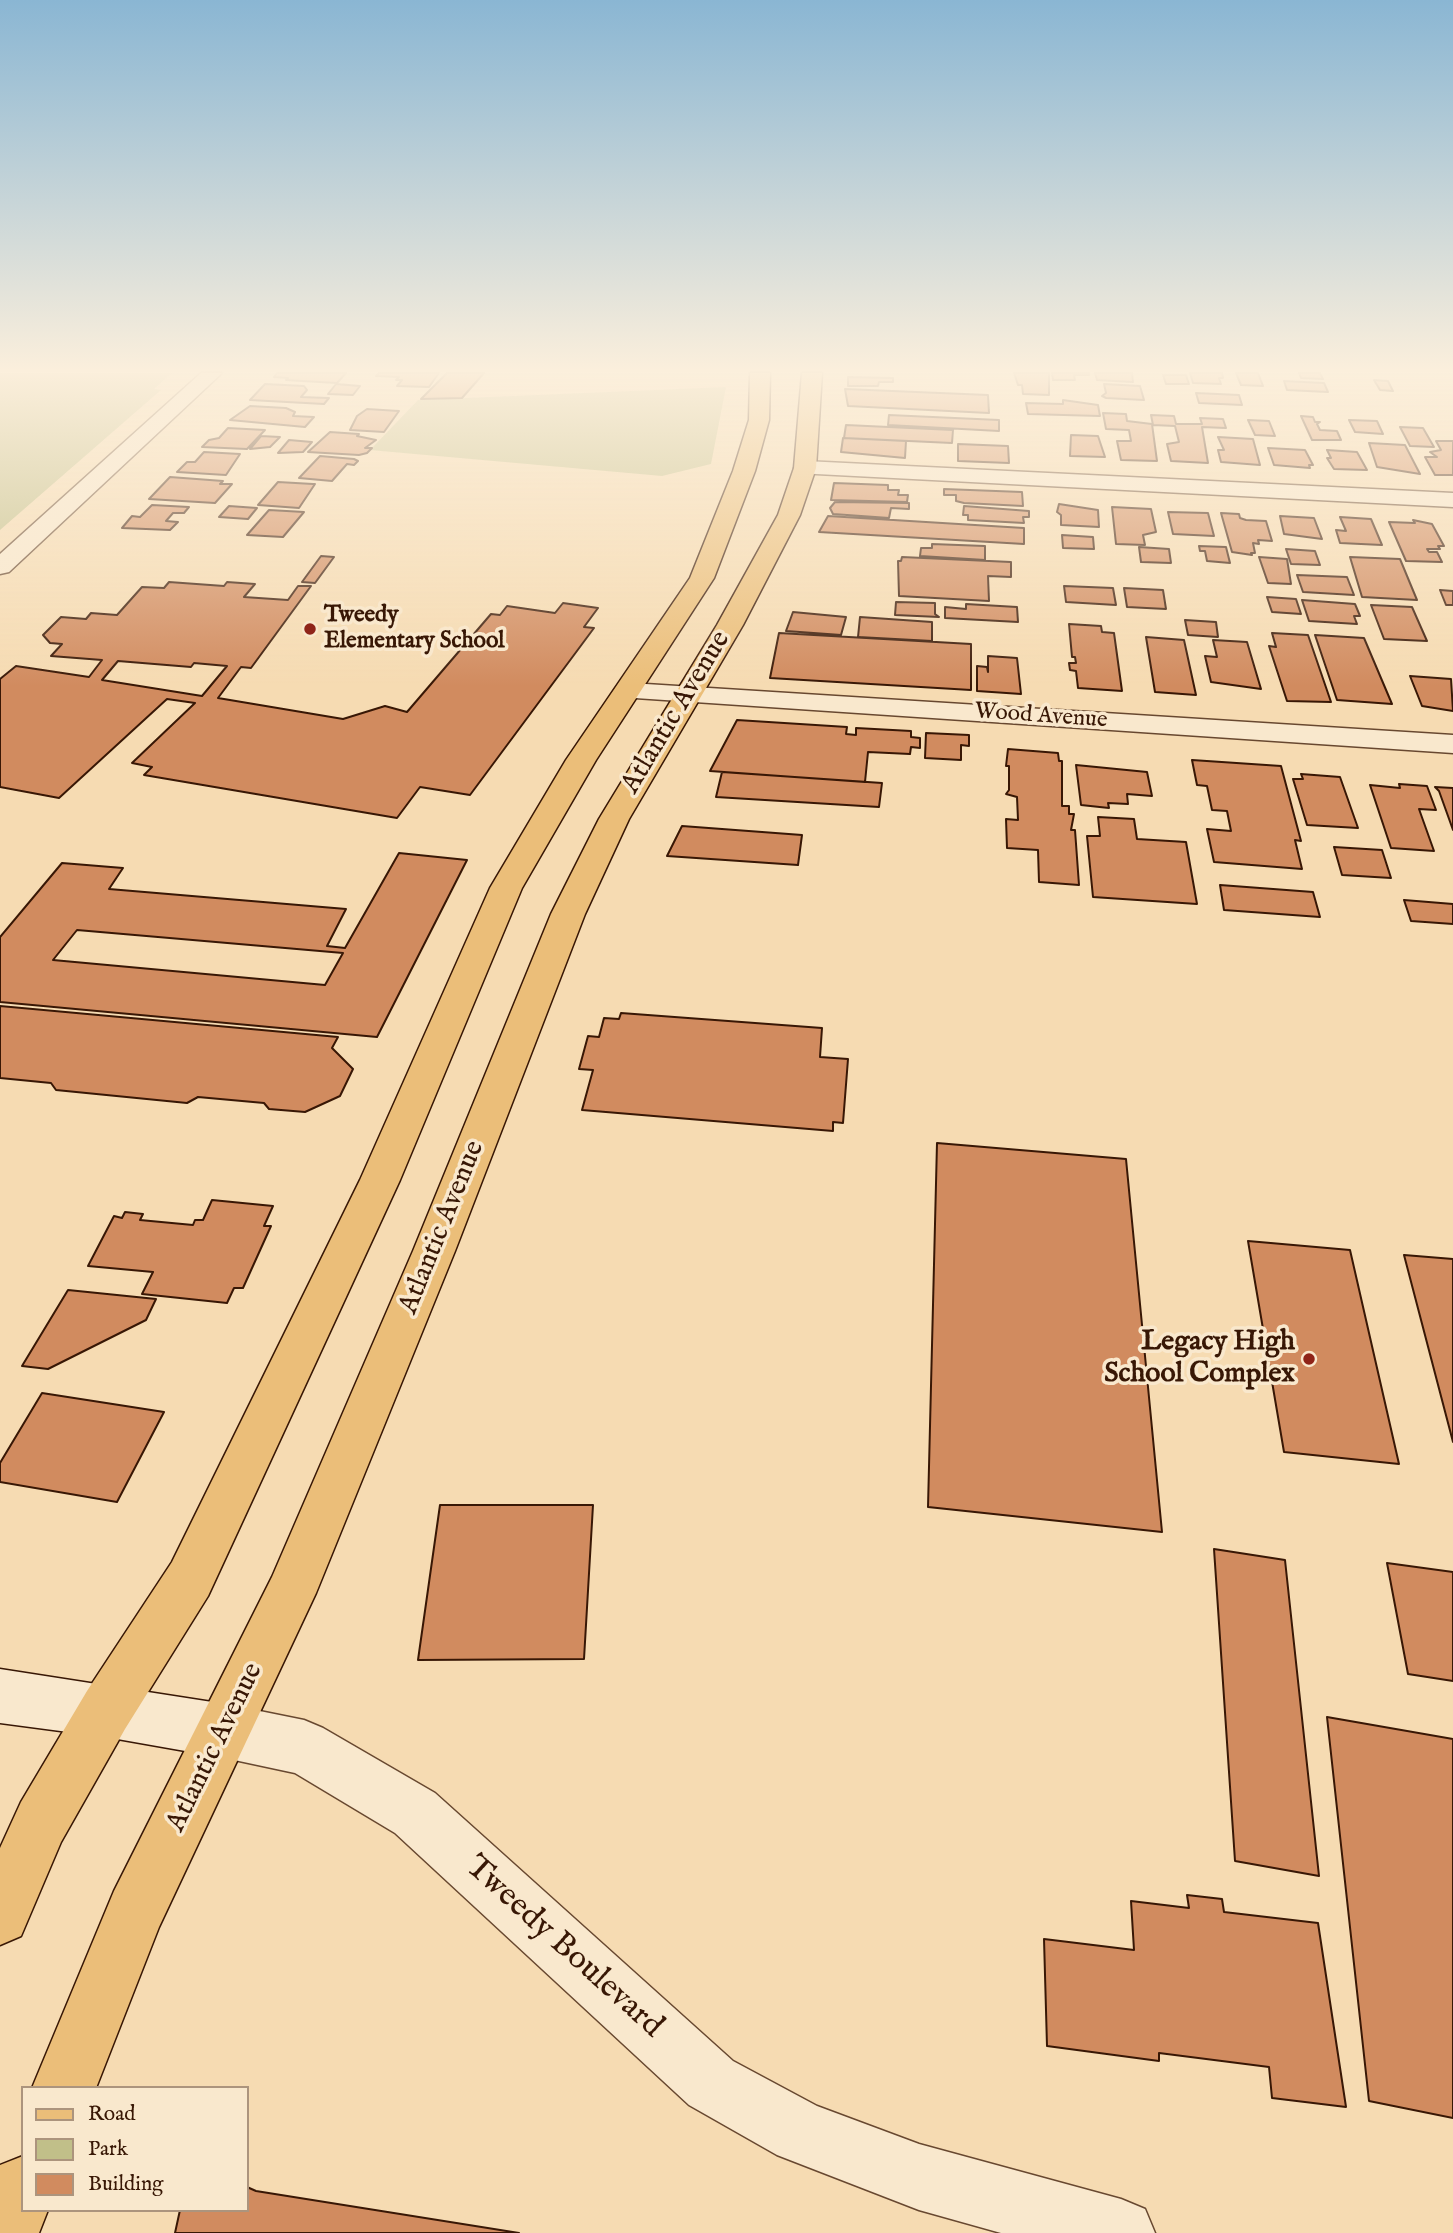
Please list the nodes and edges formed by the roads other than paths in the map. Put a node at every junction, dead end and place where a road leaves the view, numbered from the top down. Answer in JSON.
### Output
{"nodes":[{"id":1,"x":99,"y":477,"type":"edge"},
{"id":2,"x":742,"y":477,"type":"edge"},
{"id":3,"x":802,"y":477,"type":"edge"},
{"id":4,"x":991,"y":477,"type":"edge"},
{"id":5,"x":1453,"y":500,"type":"edge"},
{"id":6,"x":0,"y":568,"type":"edge"},
{"id":7,"x":630,"y":691,"type":"junction"},
{"id":8,"x":686,"y":695,"type":"junction"},
{"id":9,"x":1453,"y":744,"type":"edge"},
{"id":10,"x":0,"y":1696,"type":"edge"},
{"id":11,"x":106,"y":1710,"type":"junction"},
{"id":12,"x":225,"y":1731,"type":"junction"},
{"id":13,"x":0,"y":1915,"type":"edge"},
{"id":14,"x":65,"y":2086,"type":"edge"},
{"id":15,"x":21,"y":2194,"type":"edge"},
{"id":16,"x":5,"y":2233,"type":"edge"},
{"id":17,"x":1121,"y":2233,"type":"edge"}],
"edges":[{"from":1,"to":6,"type":"street"},
{"from":2,"to":7,"type":"main road","name":"Atlantic Avenue"},
{"from":3,"to":8,"type":"main road","name":"Atlantic Avenue"},
{"from":4,"to":5,"type":"street"},
{"from":7,"to":8,"type":"street","name":"Wood Avenue"},
{"from":7,"to":11,"type":"main road","name":"Atlantic Avenue"},
{"from":8,"to":9,"type":"street","name":"Wood Avenue"},
{"from":8,"to":12,"type":"main road","name":"Atlantic Avenue"},
{"from":10,"to":11,"type":"street","name":"Tweedy Boulevard"},
{"from":11,"to":12,"type":"street","name":"Tweedy Boulevard"},
{"from":11,"to":13,"type":"main road","name":"Atlantic Avenue"},
{"from":12,"to":14,"type":"main road","name":"Atlantic Avenue"},
{"from":12,"to":17,"type":"street","name":"Tweedy Boulevard"},
{"from":15,"to":16,"type":"main road"}]}
